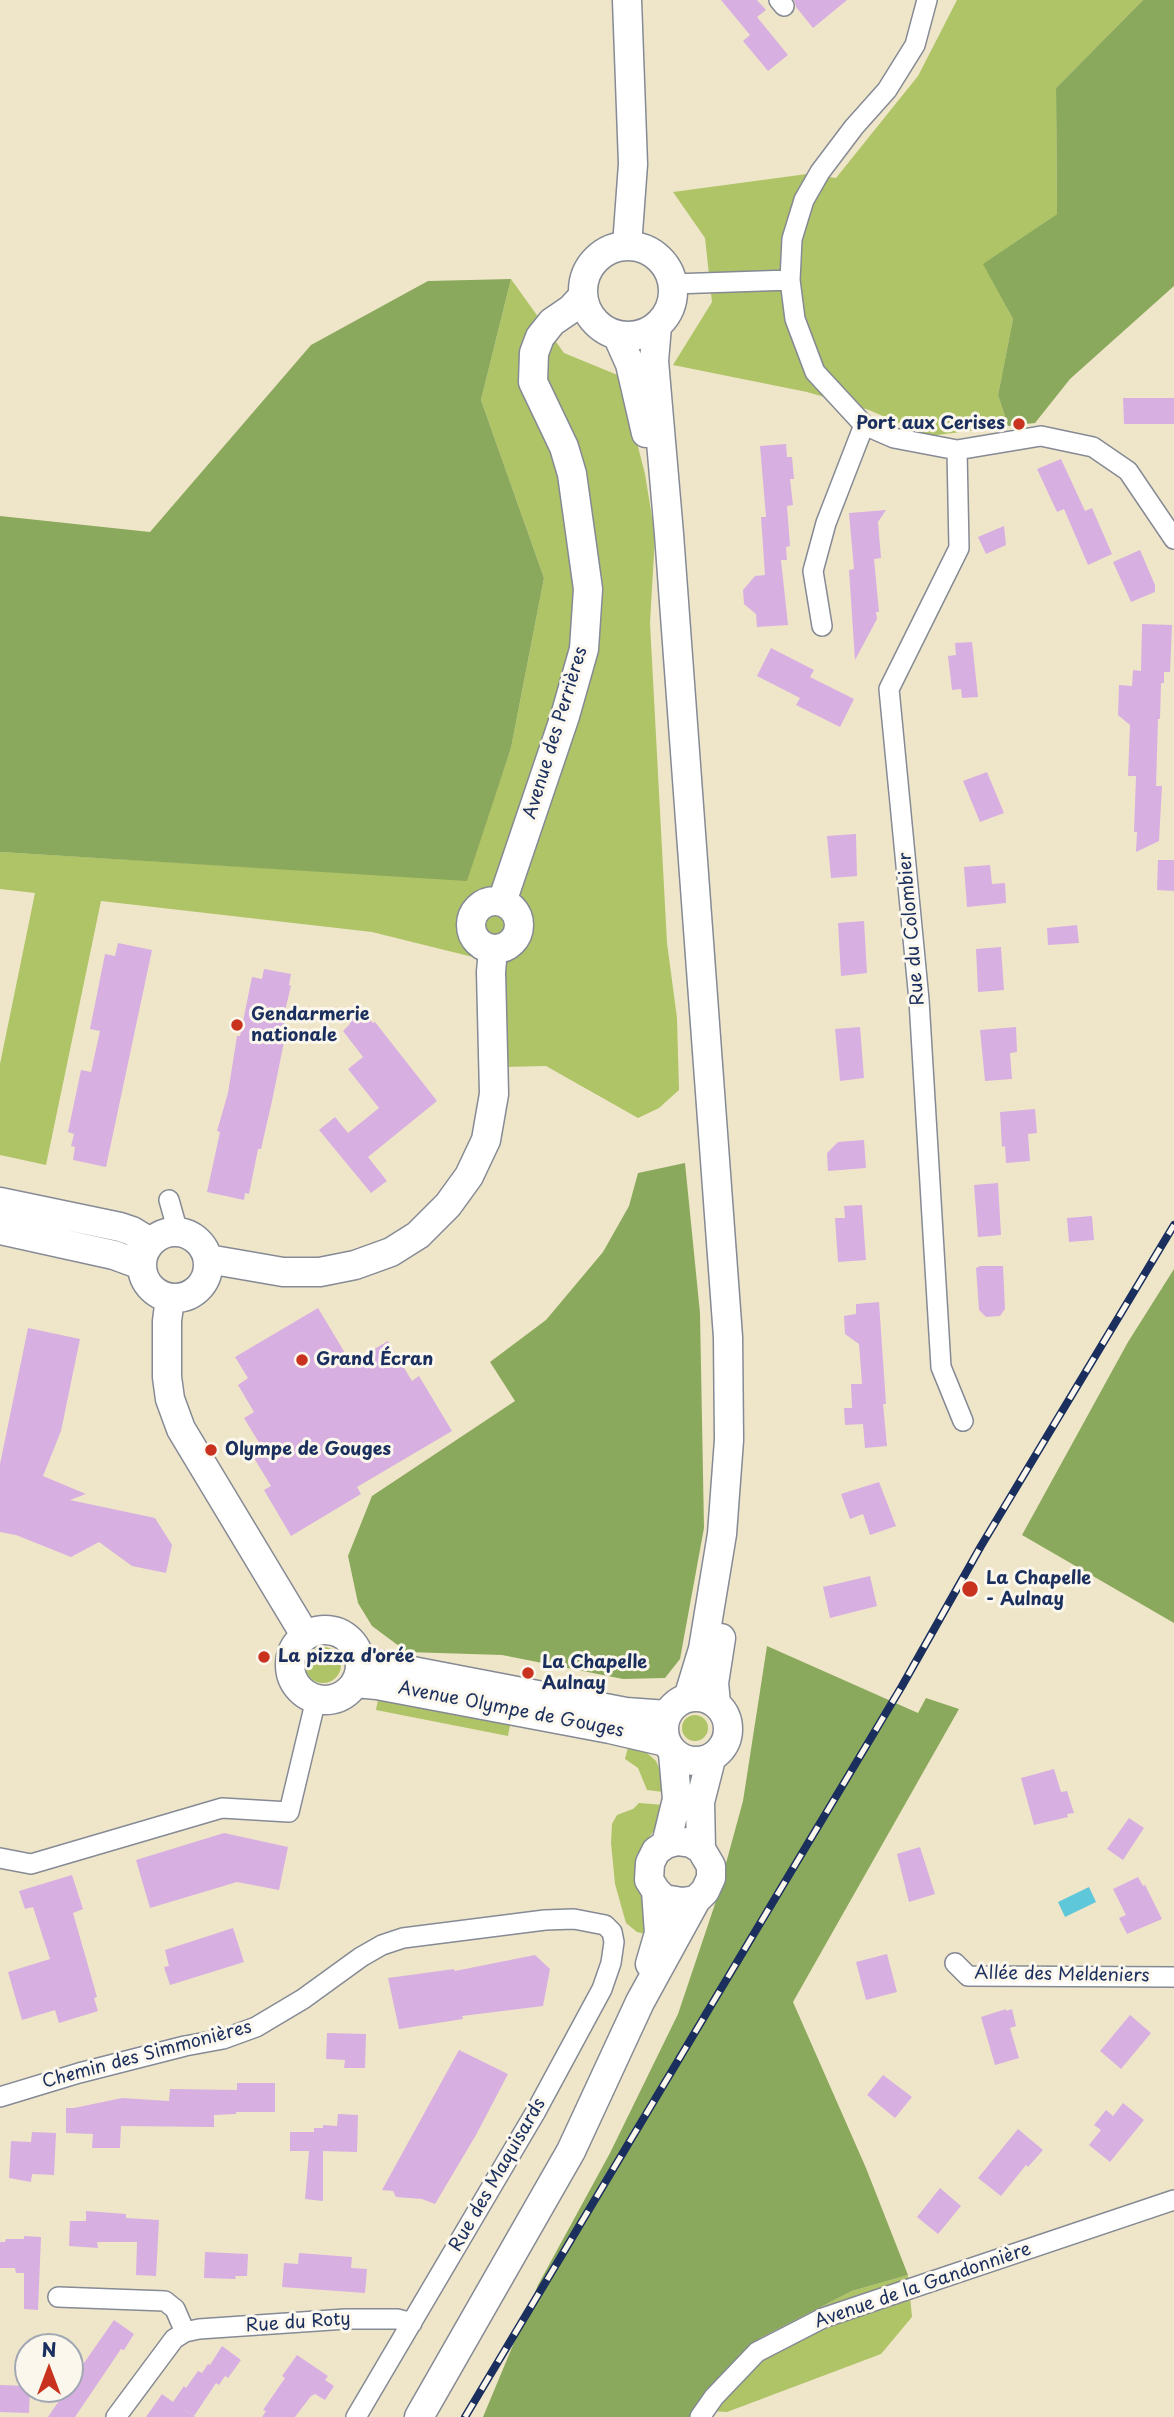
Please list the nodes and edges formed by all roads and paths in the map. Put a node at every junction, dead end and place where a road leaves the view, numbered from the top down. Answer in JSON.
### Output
{"nodes":[{"id":1,"x":627,"y":0,"type":"edge"},
{"id":2,"x":927,"y":0,"type":"edge"},
{"id":3,"x":627,"y":246,"type":"junction"},
{"id":4,"x":790,"y":280,"type":"junction"},
{"id":5,"x":673,"y":284,"type":"junction"},
{"id":6,"x":583,"y":296,"type":"junction"},
{"id":7,"x":657,"y":326,"type":"junction"},
{"id":8,"x":617,"y":335,"type":"junction"},
{"id":9,"x":864,"y":425,"type":"junction"},
{"id":10,"x":957,"y":450,"type":"junction"},
{"id":11,"x":669,"y":534,"type":"junction"},
{"id":12,"x":1174,"y":538,"type":"edge"},
{"id":13,"x":822,"y":626,"type":"dead end"},
{"id":14,"x":169,"y":1200,"type":"dead end"},
{"id":15,"x":0,"y":1202,"type":"edge"},
{"id":16,"x":0,"y":1230,"type":"edge"},
{"id":17,"x":178,"y":1232,"type":"junction"},
{"id":18,"x":146,"y":1254,"type":"junction"},
{"id":19,"x":208,"y":1259,"type":"junction"},
{"id":20,"x":170,"y":1298,"type":"junction"},
{"id":21,"x":728,"y":1337,"type":"junction"},
{"id":22,"x":963,"y":1421,"type":"dead end"},
{"id":23,"x":305,"y":1635,"type":"junction"},
{"id":24,"x":357,"y":1672,"type":"junction"},
{"id":25,"x":316,"y":1699,"type":"junction"},
{"id":26,"x":716,"y":1703,"type":"junction"},
{"id":27,"x":673,"y":1727,"type":"junction"},
{"id":28,"x":710,"y":1759,"type":"junction"},
{"id":29,"x":666,"y":1844,"type":"junction"},
{"id":30,"x":701,"y":1849,"type":"junction"},
{"id":31,"x":0,"y":1858,"type":"edge"},
{"id":32,"x":656,"y":1891,"type":"junction"},
{"id":33,"x":695,"y":1900,"type":"junction"},
{"id":34,"x":605,"y":1925,"type":"joint"},
{"id":35,"x":955,"y":1963,"type":"dead end"},
{"id":36,"x":1174,"y":1977,"type":"edge"},
{"id":37,"x":640,"y":2002,"type":"junction"},
{"id":38,"x":0,"y":2097,"type":"edge"},
{"id":39,"x":1174,"y":2200,"type":"edge"},
{"id":40,"x":58,"y":2297,"type":"dead end"},
{"id":41,"x":412,"y":2323,"type":"junction"},
{"id":42,"x":184,"y":2332,"type":"junction"},
{"id":43,"x":116,"y":2417,"type":"edge"},
{"id":44,"x":356,"y":2417,"type":"edge"},
{"id":45,"x":419,"y":2417,"type":"edge"},
{"id":46,"x":700,"y":2417,"type":"edge"}],
"edges":[{"from":1,"to":3,"type":"main road"},
{"from":2,"to":4,"type":"street"},
{"from":3,"to":5,"type":"main road"},
{"from":3,"to":6,"type":"main road"},
{"from":4,"to":5,"type":"street"},
{"from":4,"to":9,"type":"street"},
{"from":5,"to":7,"type":"main road"},
{"from":6,"to":8,"type":"main road"},
{"from":6,"to":19,"type":"main road","name":"Avenue des Perrières"},
{"from":7,"to":8,"type":"main road"},
{"from":7,"to":11,"type":"main road"},
{"from":8,"to":11,"type":"main road"},
{"from":9,"to":10,"type":"street"},
{"from":9,"to":13,"type":"street"},
{"from":10,"to":12,"type":"street"},
{"from":10,"to":22,"type":"street","name":"Rue du Colombier"},
{"from":11,"to":21,"type":"main road"},
{"from":14,"to":17,"type":"street"},
{"from":15,"to":18,"type":"main road"},
{"from":16,"to":18,"type":"main road"},
{"from":17,"to":18,"type":"main road"},
{"from":17,"to":19,"type":"main road"},
{"from":18,"to":20,"type":"main road"},
{"from":19,"to":20,"type":"main road"},
{"from":20,"to":23,"type":"main road"},
{"from":21,"to":26,"type":"main road"},
{"from":21,"to":27,"type":"main road"},
{"from":23,"to":24,"type":"main road"},
{"from":23,"to":25,"type":"main road"},
{"from":24,"to":25,"type":"main road"},
{"from":24,"to":27,"type":"main road","name":"Avenue Olympe de Gouges"},
{"from":25,"to":31,"type":"street"},
{"from":26,"to":27,"type":"main road"},
{"from":26,"to":28,"type":"main road"},
{"from":27,"to":28,"type":"main road"},
{"from":27,"to":29,"type":"main road"},
{"from":28,"to":30,"type":"main road"},
{"from":29,"to":30,"type":"main road"},
{"from":29,"to":32,"type":"main road"},
{"from":30,"to":33,"type":"main road"},
{"from":32,"to":33,"type":"main road"},
{"from":32,"to":37,"type":"main road"},
{"from":33,"to":37,"type":"main road"},
{"from":34,"to":38,"type":"street","name":"Chemin des Simmonières"},
{"from":34,"to":41,"type":"street","name":"Rue des Maquisards"},
{"from":35,"to":36,"type":"street","name":"Allée des Meldeniers"},
{"from":37,"to":45,"type":"main road"},
{"from":39,"to":46,"type":"street","name":"Avenue de la Gandonnière"},
{"from":40,"to":42,"type":"street"},
{"from":41,"to":42,"type":"street","name":"Rue du Roty"},
{"from":41,"to":44,"type":"street","name":"Rue des Maquisards"},
{"from":42,"to":43,"type":"street"}]}
